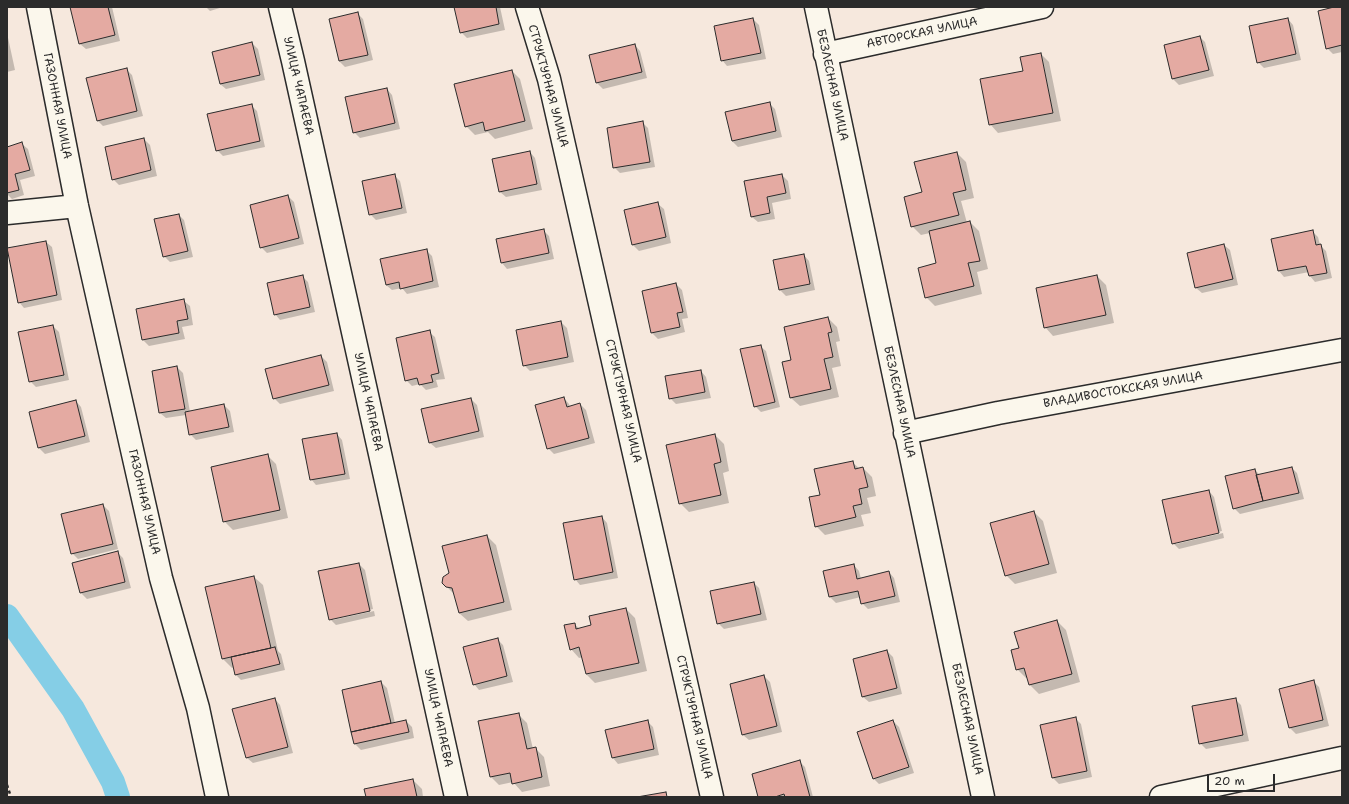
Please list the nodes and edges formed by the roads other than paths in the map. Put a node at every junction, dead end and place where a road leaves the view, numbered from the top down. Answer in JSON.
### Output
{"nodes":[{"id":1,"x":38,"y":7,"type":"edge"},
{"id":2,"x":280,"y":7,"type":"edge"},
{"id":3,"x":527,"y":7,"type":"edge"},
{"id":4,"x":816,"y":7,"type":"edge"},
{"id":5,"x":1042,"y":7,"type":"edge"},
{"id":6,"x":825,"y":54,"type":"junction"},
{"id":7,"x":77,"y":206,"type":"junction"},
{"id":8,"x":7,"y":213,"type":"edge"},
{"id":9,"x":1342,"y":350,"type":"edge"},
{"id":10,"x":905,"y":433,"type":"junction"},
{"id":11,"x":1342,"y":758,"type":"edge"},
{"id":12,"x":216,"y":797,"type":"edge"},
{"id":13,"x":456,"y":797,"type":"edge"},
{"id":14,"x":712,"y":797,"type":"edge"},
{"id":15,"x":984,"y":797,"type":"edge"},
{"id":16,"x":1161,"y":797,"type":"edge"}],
"edges":[{"from":1,"to":7,"type":"street","name":"ГАЗОННАЯ УЛИЦА"},
{"from":2,"to":13,"type":"street","name":"УЛИЦА ЧАПАЕВА"},
{"from":3,"to":14,"type":"street","name":"СТРУКТУРНАЯ УЛИЦА"},
{"from":4,"to":6,"type":"street","name":"БЕЗЛЕСНАЯ УЛИЦА"},
{"from":5,"to":6,"type":"street","name":"АВТОРСКАЯ УЛИЦА"},
{"from":6,"to":10,"type":"street","name":"БЕЗЛЕСНАЯ УЛИЦА"},
{"from":7,"to":8,"type":"street"},
{"from":7,"to":12,"type":"street","name":"ГАЗОННАЯ УЛИЦА"},
{"from":9,"to":10,"type":"street","name":"ВЛАДИВОСТОКСКАЯ УЛИЦА"},
{"from":10,"to":15,"type":"street","name":"БЕЗЛЕСНАЯ УЛИЦА"},
{"from":11,"to":16,"type":"street"}]}
